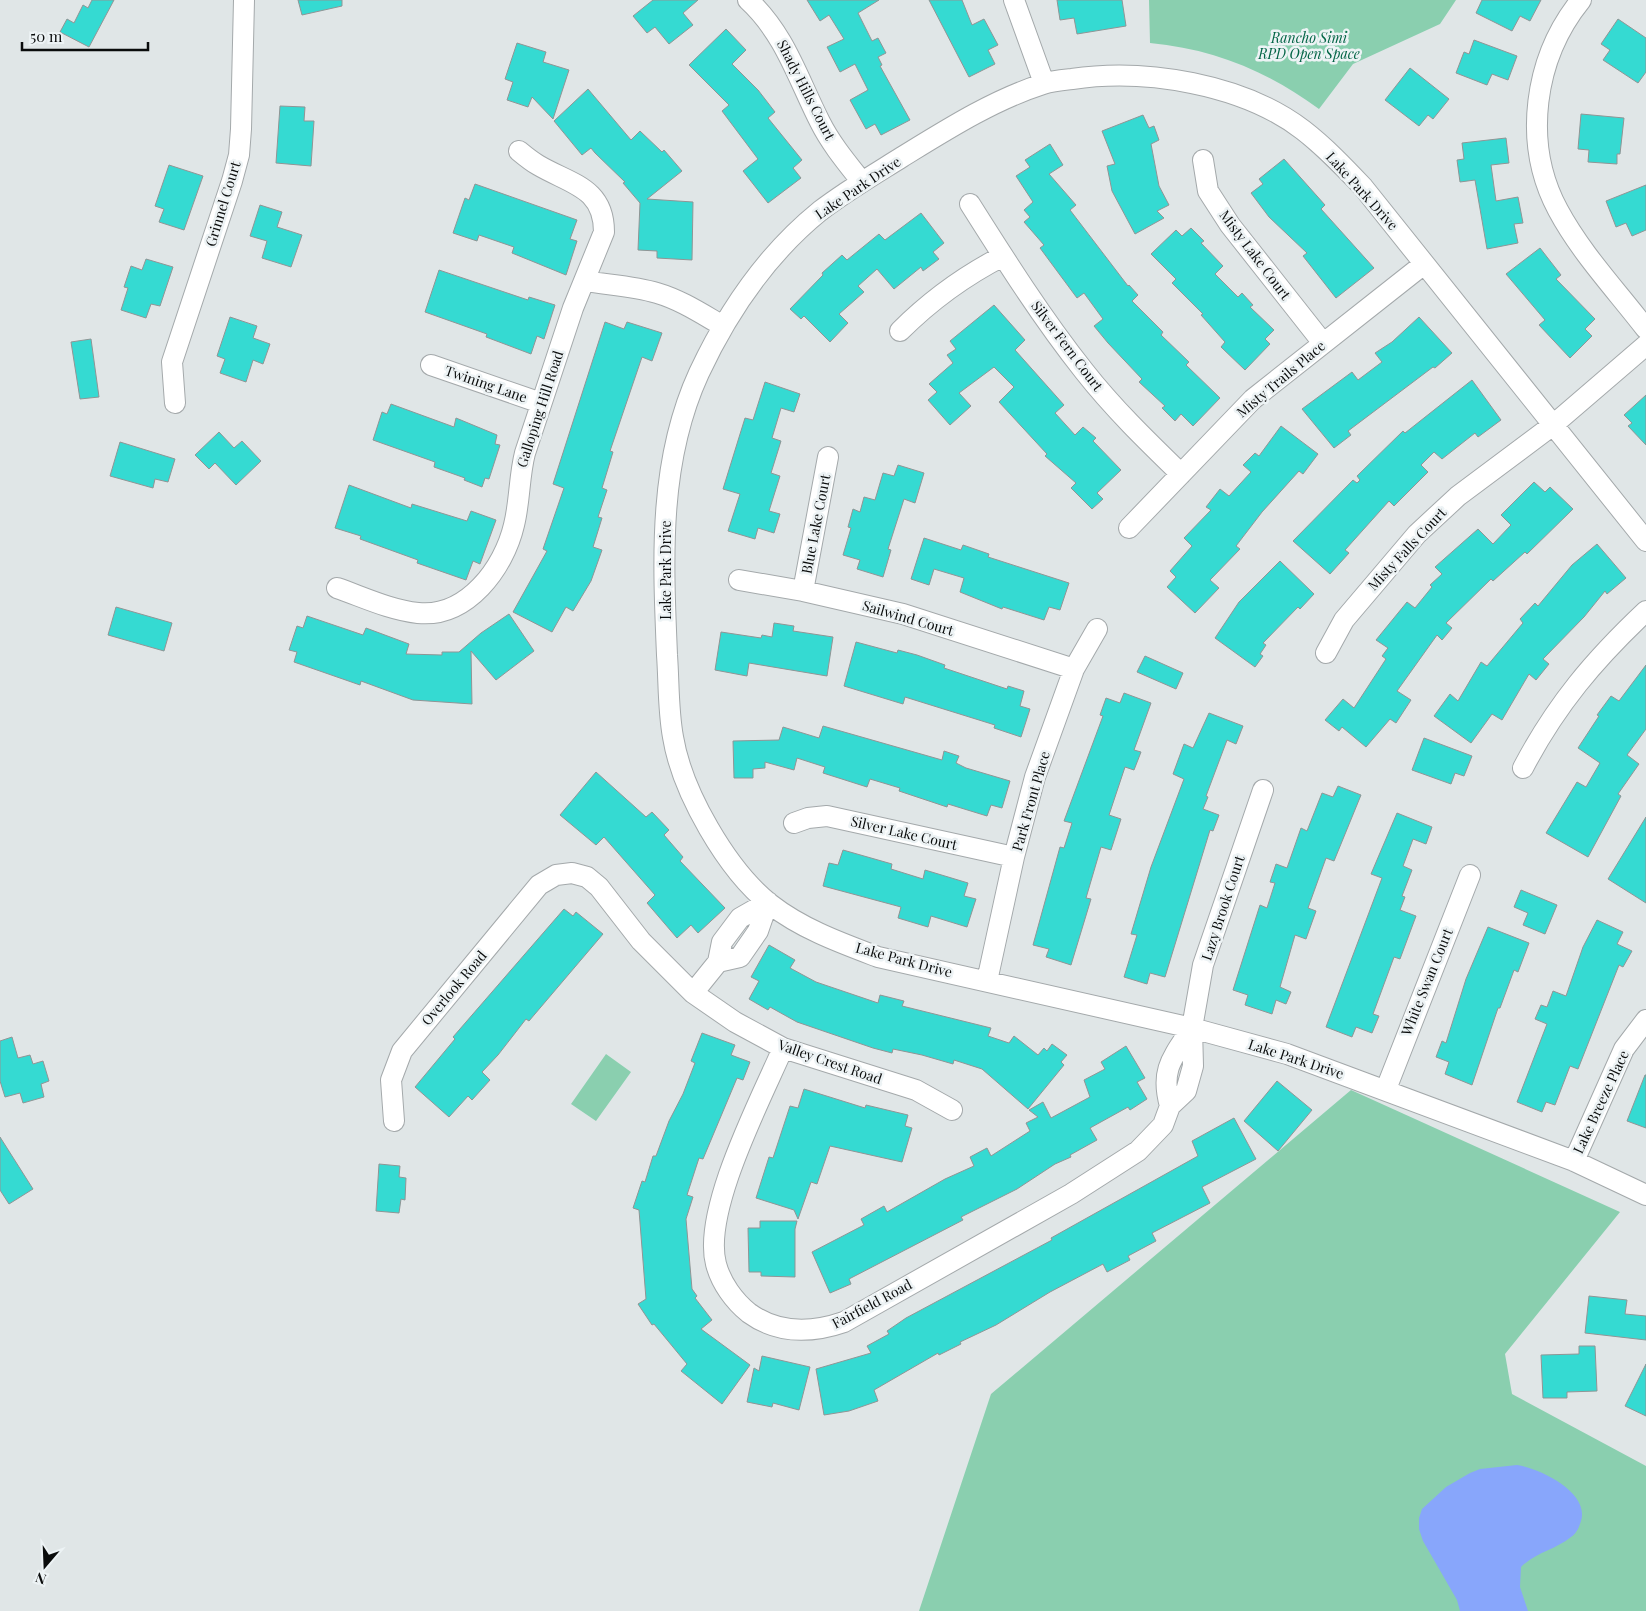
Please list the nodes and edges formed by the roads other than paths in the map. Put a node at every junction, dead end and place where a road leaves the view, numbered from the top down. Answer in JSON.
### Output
{"nodes":[{"id":1,"x":244,"y":0,"type":"edge"},
{"id":2,"x":748,"y":0,"type":"edge"},
{"id":3,"x":1014,"y":0,"type":"edge"},
{"id":4,"x":1581,"y":0,"type":"edge"},
{"id":5,"x":1044,"y":83,"type":"junction"},
{"id":6,"x":519,"y":151,"type":"dead end"},
{"id":7,"x":1203,"y":160,"type":"dead end"},
{"id":8,"x":862,"y":182,"type":"junction"},
{"id":9,"x":970,"y":204,"type":"dead end"},
{"id":10,"x":1003,"y":256,"type":"junction"},
{"id":11,"x":1424,"y":264,"type":"junction"},
{"id":12,"x":585,"y":282,"type":"junction"},
{"id":13,"x":723,"y":326,"type":"junction"},
{"id":14,"x":1646,"y":329,"type":"edge"},
{"id":15,"x":900,"y":331,"type":"dead end"},
{"id":16,"x":1323,"y":343,"type":"junction"},
{"id":17,"x":1646,"y":345,"type":"edge"},
{"id":18,"x":431,"y":365,"type":"dead end"},
{"id":19,"x":541,"y":402,"type":"junction"},
{"id":20,"x":175,"y":403,"type":"dead end"},
{"id":21,"x":1553,"y":425,"type":"junction"},
{"id":22,"x":828,"y":457,"type":"dead end"},
{"id":23,"x":1181,"y":474,"type":"junction"},
{"id":24,"x":1129,"y":528,"type":"dead end"},
{"id":25,"x":1646,"y":541,"type":"edge"},
{"id":26,"x":739,"y":580,"type":"dead end"},
{"id":27,"x":337,"y":588,"type":"dead end"},
{"id":28,"x":803,"y":591,"type":"junction"},
{"id":29,"x":1646,"y":611,"type":"edge"},
{"id":30,"x":1098,"y":629,"type":"dead end"},
{"id":31,"x":1326,"y":653,"type":"dead end"},
{"id":32,"x":1074,"y":670,"type":"junction"},
{"id":33,"x":1523,"y":768,"type":"dead end"},
{"id":34,"x":1263,"y":790,"type":"dead end"},
{"id":35,"x":794,"y":823,"type":"dead end"},
{"id":36,"x":1014,"y":857,"type":"junction"},
{"id":37,"x":556,"y":874,"type":"joint"},
{"id":38,"x":1470,"y":875,"type":"dead end"},
{"id":39,"x":768,"y":902,"type":"junction"},
{"id":40,"x":987,"y":981,"type":"junction"},
{"id":41,"x":693,"y":993,"type":"junction"},
{"id":42,"x":1192,"y":1028,"type":"junction"},
{"id":43,"x":1643,"y":1031,"type":"edge"},
{"id":44,"x":783,"y":1048,"type":"junction"},
{"id":45,"x":1386,"y":1089,"type":"junction"},
{"id":46,"x":952,"y":1110,"type":"dead end"},
{"id":47,"x":394,"y":1121,"type":"dead end"},
{"id":48,"x":1574,"y":1161,"type":"junction"},
{"id":49,"x":1646,"y":1195,"type":"edge"}],
"edges":[{"from":1,"to":20,"type":"street","name":"Grinnel Court"},
{"from":2,"to":8,"type":"street","name":"Shady Hills Court"},
{"from":3,"to":5,"type":"street"},
{"from":4,"to":14,"type":"street"},
{"from":5,"to":8,"type":"street","name":"Lake Park Drive"},
{"from":5,"to":11,"type":"street","name":"Lake Park Drive"},
{"from":6,"to":12,"type":"street","name":"Galloping Hill Road"},
{"from":7,"to":16,"type":"street","name":"Misty Lake Court"},
{"from":8,"to":13,"type":"street","name":"Lake Park Drive"},
{"from":9,"to":10,"type":"street","name":"Silver Fern Court"},
{"from":10,"to":15,"type":"street"},
{"from":10,"to":23,"type":"street","name":"Silver Fern Court"},
{"from":11,"to":16,"type":"street","name":"Misty Trails Place"},
{"from":11,"to":21,"type":"street","name":"Lake Park Drive"},
{"from":12,"to":13,"type":"street"},
{"from":12,"to":19,"type":"street","name":"Galloping Hill Road"},
{"from":13,"to":39,"type":"street","name":"Lake Park Drive"},
{"from":16,"to":23,"type":"street","name":"Misty Trails Place"},
{"from":17,"to":21,"type":"street","name":"Misty Falls Court"},
{"from":18,"to":19,"type":"street","name":"Twining Lane"},
{"from":19,"to":27,"type":"street","name":"Galloping Hill Road"},
{"from":21,"to":25,"type":"street","name":"Lake Park Drive"},
{"from":21,"to":31,"type":"street","name":"Misty Falls Court"},
{"from":22,"to":28,"type":"street","name":"Blue Lake Court"},
{"from":23,"to":24,"type":"street","name":"Misty Trails Place"},
{"from":26,"to":28,"type":"street","name":"Sailwind Court"},
{"from":28,"to":32,"type":"street","name":"Sailwind Court"},
{"from":29,"to":33,"type":"street"},
{"from":30,"to":32,"type":"street","name":"Park Front Place"},
{"from":32,"to":36,"type":"street","name":"Park Front Place"},
{"from":34,"to":42,"type":"street","name":"Lazy Brook Court"},
{"from":35,"to":36,"type":"street","name":"Silver Lake Court"},
{"from":36,"to":40,"type":"street","name":"Park Front Place"},
{"from":37,"to":41,"type":"street","name":"Valley Crest Road"},
{"from":37,"to":47,"type":"street","name":"Overlook Road"},
{"from":38,"to":45,"type":"street","name":"White Swan Court"},
{"from":39,"to":40,"type":"street","name":"Lake Park Drive"},
{"from":39,"to":41,"type":"street"},
{"from":40,"to":42,"type":"street","name":"Lake Park Drive"},
{"from":41,"to":44,"type":"street","name":"Valley Crest Road"},
{"from":42,"to":44,"type":"street","name":"Fairfield Road"},
{"from":42,"to":45,"type":"street","name":"Lake Park Drive"},
{"from":43,"to":48,"type":"street","name":"Lake Breeze Place"},
{"from":44,"to":46,"type":"street","name":"Valley Crest Road"},
{"from":45,"to":48,"type":"street","name":"Lake Park Drive"},
{"from":48,"to":49,"type":"street","name":"Lake Park Drive"}]}
